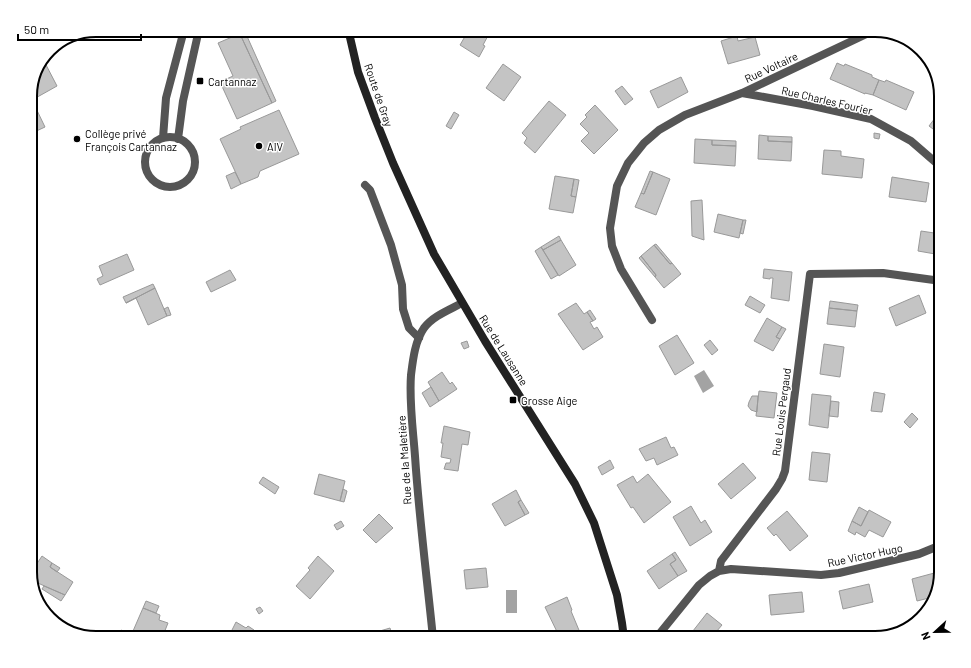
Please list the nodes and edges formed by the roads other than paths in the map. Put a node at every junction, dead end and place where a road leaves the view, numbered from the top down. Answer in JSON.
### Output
{"nodes":[{"id":1,"x":182,"y":37,"type":"edge"},
{"id":2,"x":197,"y":37,"type":"edge"},
{"id":3,"x":350,"y":37,"type":"edge"},
{"id":4,"x":860,"y":37,"type":"edge"},
{"id":5,"x":742,"y":92,"type":"junction"},
{"id":6,"x":163,"y":138,"type":"junction"},
{"id":7,"x":178,"y":139,"type":"junction"},
{"id":8,"x":934,"y":161,"type":"edge"},
{"id":9,"x":393,"y":163,"type":"joint"},
{"id":10,"x":365,"y":185,"type":"dead end"},
{"id":11,"x":934,"y":280,"type":"edge"},
{"id":12,"x":462,"y":304,"type":"junction"},
{"id":13,"x":652,"y":320,"type":"dead end"},
{"id":14,"x":419,"y":338,"type":"junction"},
{"id":15,"x":934,"y":548,"type":"edge"},
{"id":16,"x":719,"y":571,"type":"junction"},
{"id":17,"x":432,"y":631,"type":"edge"},
{"id":18,"x":623,"y":631,"type":"edge"},
{"id":19,"x":662,"y":631,"type":"edge"}],
"edges":[{"from":1,"to":6,"type":"street"},
{"from":2,"to":7,"type":"street"},
{"from":3,"to":9,"type":"main road","name":"Route de Gray"},
{"from":4,"to":5,"type":"street","name":"Rue Voltaire"},
{"from":5,"to":8,"type":"street","name":"Rue Charles Fourier"},
{"from":5,"to":13,"type":"street","name":"Rue Voltaire"},
{"from":6,"to":7,"type":"street"},
{"from":6,"to":7,"type":"street"},
{"from":9,"to":12,"type":"main road","name":"Rue de Lausanne"},
{"from":10,"to":14,"type":"street"},
{"from":11,"to":16,"type":"street","name":"Rue Louis Pergaud"},
{"from":12,"to":14,"type":"street","name":"Rue de la Maletière"},
{"from":12,"to":18,"type":"main road","name":"Rue de Lausanne"},
{"from":14,"to":17,"type":"street","name":"Rue de la Maletière"},
{"from":15,"to":16,"type":"street","name":"Rue Victor Hugo"},
{"from":16,"to":19,"type":"street"}]}
